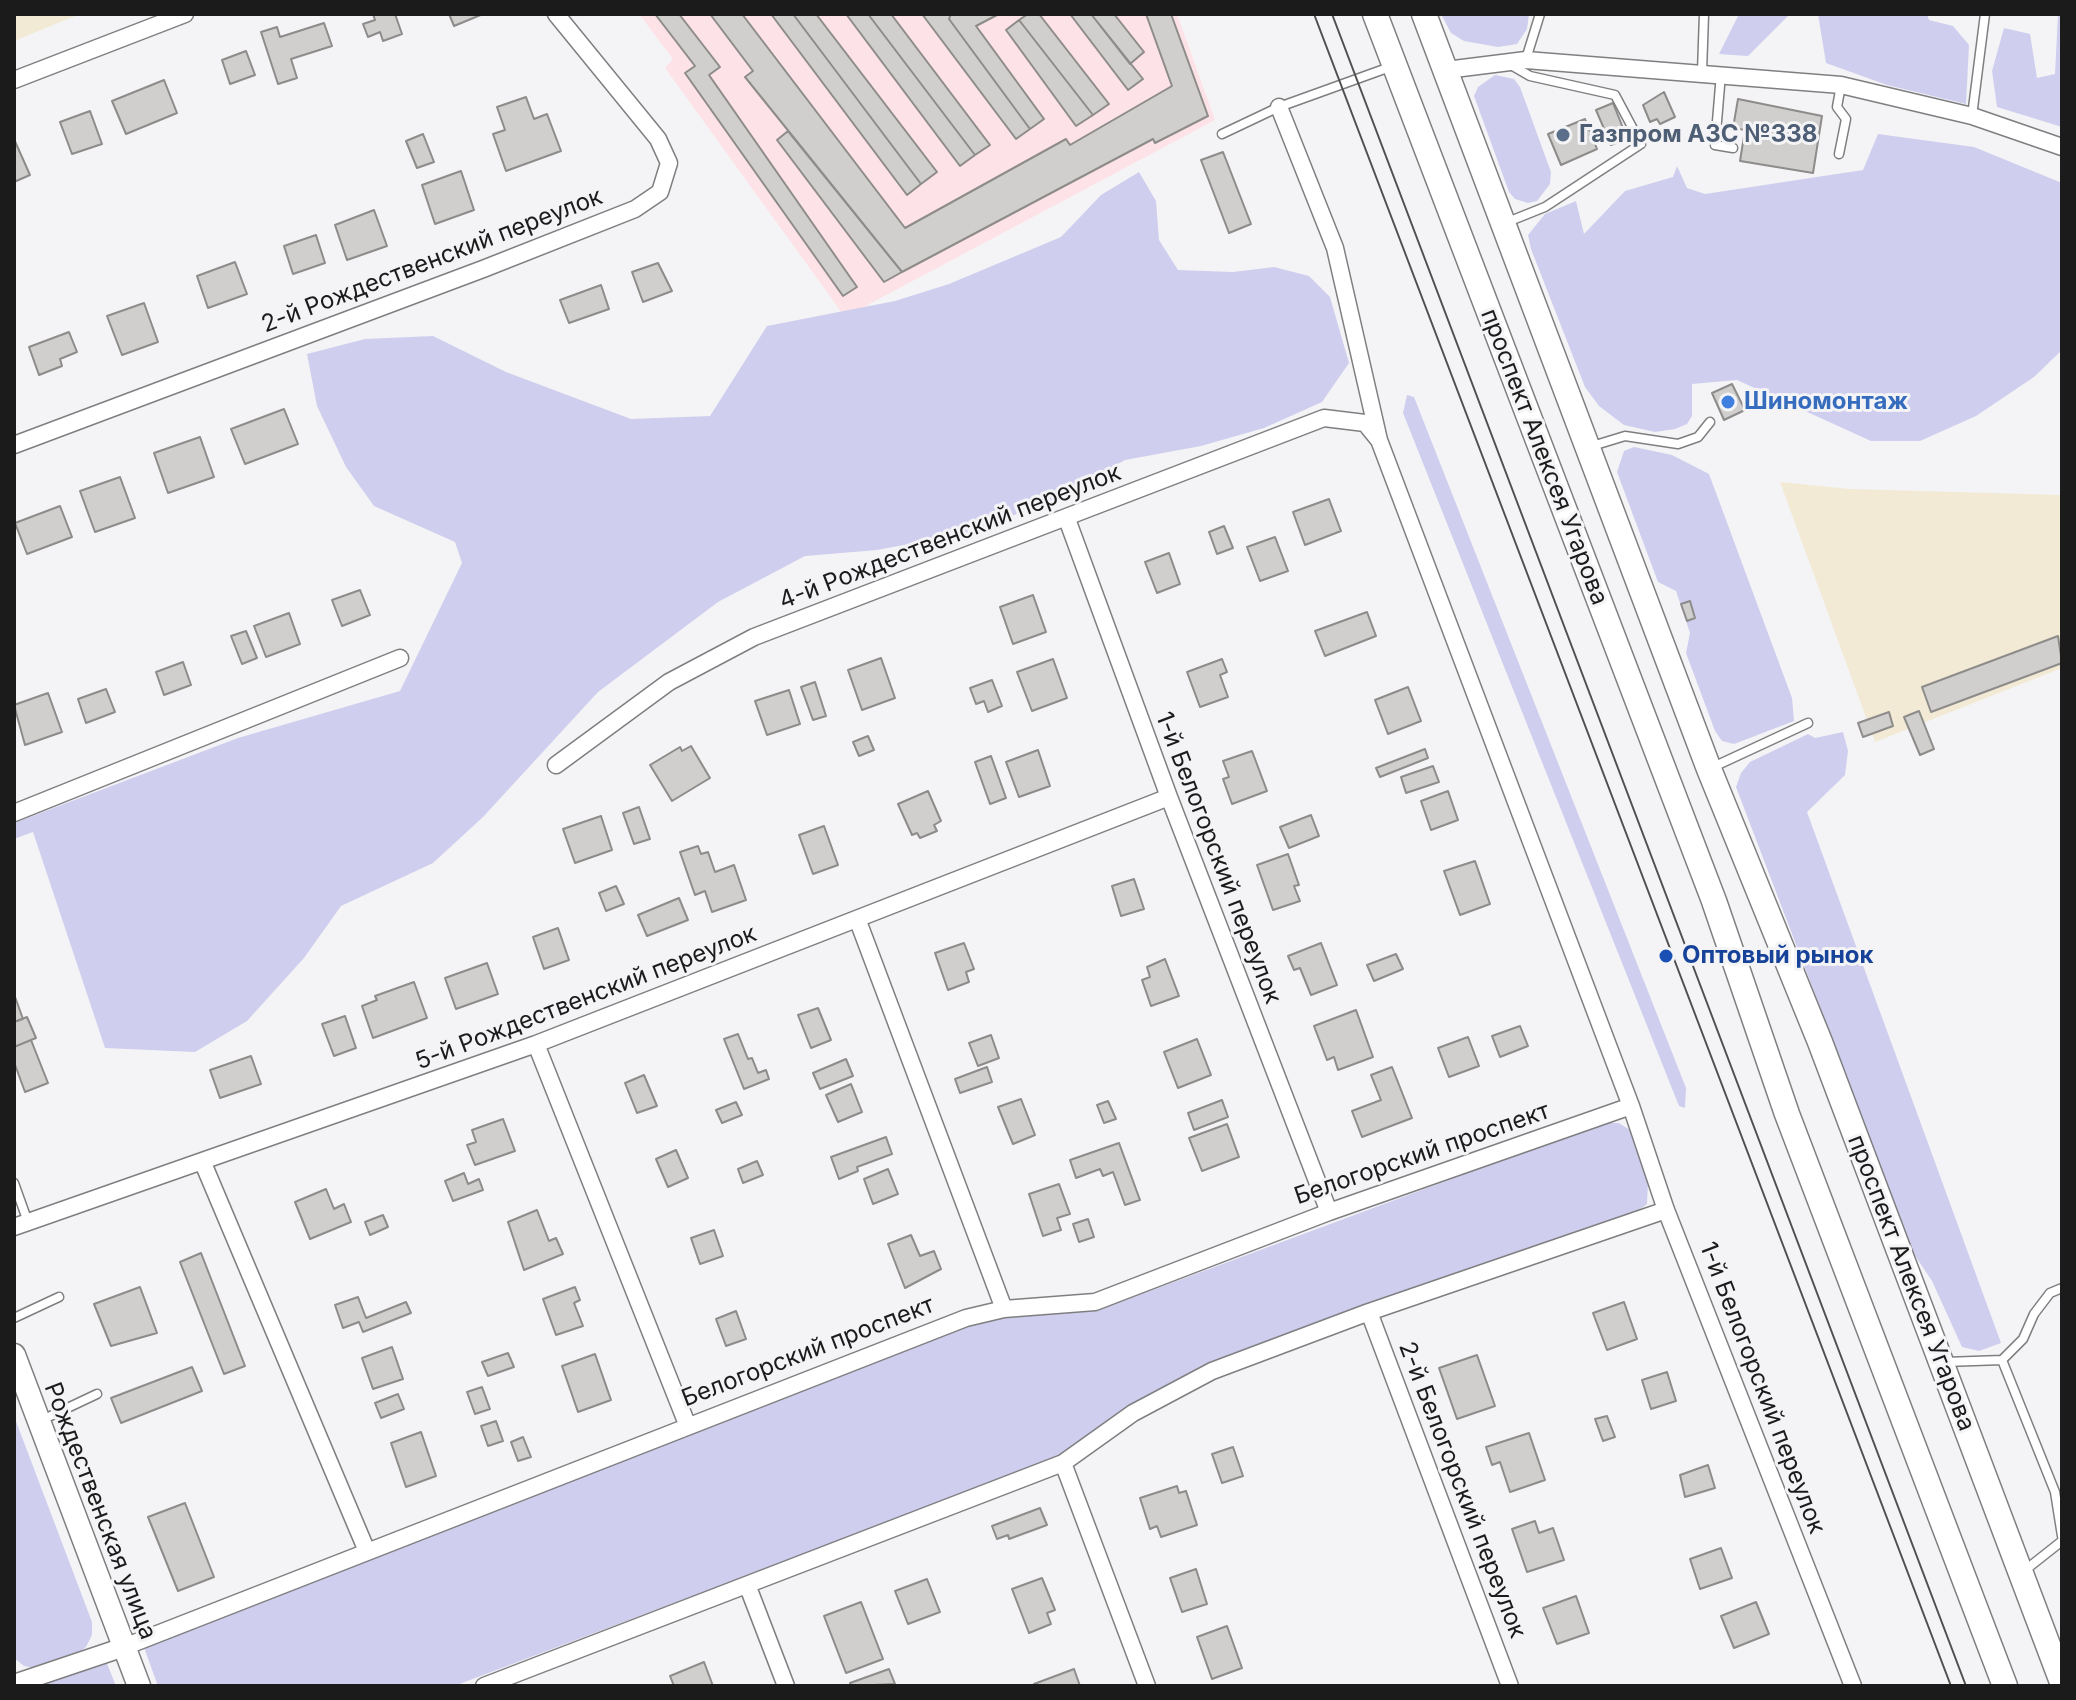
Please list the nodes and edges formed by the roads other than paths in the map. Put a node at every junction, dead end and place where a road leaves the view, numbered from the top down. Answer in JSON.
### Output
{"nodes":[{"id":1,"x":185,"y":14,"type":"edge"},
{"id":2,"x":556,"y":14,"type":"edge"},
{"id":3,"x":1375,"y":14,"type":"edge"},
{"id":4,"x":1424,"y":14,"type":"edge"},
{"id":5,"x":1540,"y":14,"type":"edge"},
{"id":6,"x":1704,"y":14,"type":"edge"},
{"id":7,"x":1985,"y":14,"type":"edge"},
{"id":8,"x":1504,"y":60,"type":"junction"},
{"id":9,"x":1526,"y":60,"type":"junction"},
{"id":10,"x":1394,"y":65,"type":"junction"},
{"id":11,"x":1446,"y":70,"type":"junction"},
{"id":12,"x":1702,"y":72,"type":"junction"},
{"id":13,"x":1721,"y":74,"type":"junction"},
{"id":14,"x":14,"y":80,"type":"edge"},
{"id":15,"x":1841,"y":85,"type":"junction"},
{"id":16,"x":1279,"y":107,"type":"junction"},
{"id":17,"x":1972,"y":116,"type":"junction"},
{"id":18,"x":1222,"y":134,"type":"dead end"},
{"id":19,"x":2062,"y":147,"type":"edge"},
{"id":20,"x":1733,"y":148,"type":"dead end"},
{"id":21,"x":1839,"y":154,"type":"dead end"},
{"id":22,"x":1502,"y":224,"type":"junction"},
{"id":23,"x":1710,"y":422,"type":"dead end"},
{"id":24,"x":1379,"y":440,"type":"junction"},
{"id":25,"x":14,"y":445,"type":"edge"},
{"id":26,"x":1587,"y":448,"type":"junction"},
{"id":27,"x":1067,"y":519,"type":"junction"},
{"id":28,"x":400,"y":658,"type":"dead end"},
{"id":29,"x":1808,"y":723,"type":"dead end"},
{"id":30,"x":556,"y":765,"type":"dead end"},
{"id":31,"x":1709,"y":769,"type":"junction"},
{"id":32,"x":1169,"y":797,"type":"junction"},
{"id":33,"x":14,"y":813,"type":"edge"},
{"id":34,"x":1754,"y":886,"type":"junction"},
{"id":35,"x":1714,"y":901,"type":"junction"},
{"id":36,"x":858,"y":921,"type":"junction"},
{"id":37,"x":536,"y":1044,"type":"junction"},
{"id":38,"x":1631,"y":1106,"type":"junction"},
{"id":39,"x":203,"y":1163,"type":"junction"},
{"id":40,"x":14,"y":1183,"type":"edge"},
{"id":41,"x":1666,"y":1210,"type":"junction"},
{"id":42,"x":1329,"y":1212,"type":"junction"},
{"id":43,"x":21,"y":1224,"type":"edge"},
{"id":44,"x":2062,"y":1288,"type":"edge"},
{"id":45,"x":59,"y":1297,"type":"dead end"},
{"id":46,"x":1004,"y":1309,"type":"junction"},
{"id":47,"x":1369,"y":1312,"type":"junction"},
{"id":48,"x":14,"y":1318,"type":"edge"},
{"id":49,"x":14,"y":1355,"type":"edge"},
{"id":50,"x":2002,"y":1360,"type":"junction"},
{"id":51,"x":1940,"y":1362,"type":"junction"},
{"id":52,"x":97,"y":1394,"type":"dead end"},
{"id":53,"x":38,"y":1422,"type":"junction"},
{"id":54,"x":687,"y":1424,"type":"junction"},
{"id":55,"x":1063,"y":1463,"type":"junction"},
{"id":56,"x":2062,"y":1539,"type":"edge"},
{"id":57,"x":366,"y":1549,"type":"junction"},
{"id":58,"x":2021,"y":1575,"type":"junction"},
{"id":59,"x":748,"y":1587,"type":"junction"},
{"id":60,"x":124,"y":1647,"type":"junction"},
{"id":61,"x":2062,"y":1682,"type":"edge"},
{"id":62,"x":14,"y":1684,"type":"edge"},
{"id":63,"x":139,"y":1686,"type":"edge"},
{"id":64,"x":484,"y":1686,"type":"edge"},
{"id":65,"x":786,"y":1686,"type":"edge"},
{"id":66,"x":1147,"y":1686,"type":"edge"},
{"id":67,"x":1510,"y":1686,"type":"edge"},
{"id":68,"x":1853,"y":1686,"type":"edge"},
{"id":69,"x":2005,"y":1686,"type":"edge"}],
"edges":[{"from":1,"to":14,"type":"street"},
{"from":2,"to":25,"type":"street","name":"2-й Рождественский переулок"},
{"from":3,"to":10,"type":"main road","name":"проспект Алексея Угарова"},
{"from":4,"to":11,"type":"main road","name":"проспект Алексея Угарова"},
{"from":5,"to":9,"type":"lane"},
{"from":6,"to":12,"type":"lane"},
{"from":7,"to":17,"type":"lane"},
{"from":8,"to":9,"type":"street"},
{"from":8,"to":11,"type":"street"},
{"from":8,"to":22,"type":"lane"},
{"from":9,"to":12,"type":"street"},
{"from":10,"to":16,"type":"lane"},
{"from":10,"to":35,"type":"main road","name":"проспект Алексея Угарова"},
{"from":11,"to":22,"type":"main road","name":"проспект Алексея Угарова"},
{"from":12,"to":13,"type":"street"},
{"from":13,"to":15,"type":"street"},
{"from":13,"to":20,"type":"lane"},
{"from":15,"to":17,"type":"street"},
{"from":15,"to":21,"type":"lane"},
{"from":16,"to":18,"type":"lane"},
{"from":16,"to":24,"type":"street","name":"1-й Белогорский переулок"},
{"from":17,"to":19,"type":"street"},
{"from":22,"to":26,"type":"main road","name":"проспект Алексея Угарова"},
{"from":23,"to":26,"type":"lane"},
{"from":24,"to":27,"type":"street","name":"4-й Рождественский переулок"},
{"from":24,"to":38,"type":"street","name":"1-й Белогорский переулок"},
{"from":26,"to":31,"type":"main road","name":"проспект Алексея Угарова"},
{"from":27,"to":30,"type":"street","name":"4-й Рождественский переулок"},
{"from":27,"to":32,"type":"street","name":"1-й Белогорский переулок"},
{"from":28,"to":33,"type":"street"},
{"from":29,"to":31,"type":"lane"},
{"from":31,"to":34,"type":"main road","name":"проспект Алексея Угарова"},
{"from":32,"to":36,"type":"street","name":"5-й Рождественский переулок"},
{"from":32,"to":42,"type":"street","name":"1-й Белогорский переулок"},
{"from":34,"to":35,"type":"main road"},
{"from":34,"to":51,"type":"main road","name":"проспект Алексея Угарова"},
{"from":35,"to":69,"type":"main road","name":"проспект Алексея Угарова"},
{"from":36,"to":37,"type":"street","name":"5-й Рождественский переулок"},
{"from":36,"to":46,"type":"street"},
{"from":37,"to":39,"type":"street","name":"5-й Рождественский переулок"},
{"from":37,"to":54,"type":"street"},
{"from":38,"to":41,"type":"street","name":"1-й Белогорский переулок"},
{"from":38,"to":42,"type":"street","name":"Белогорский проспект"},
{"from":39,"to":43,"type":"street","name":"5-й Рождественский переулок"},
{"from":39,"to":57,"type":"street"},
{"from":40,"to":43,"type":"lane"},
{"from":41,"to":47,"type":"street"},
{"from":41,"to":68,"type":"street","name":"1-й Белогорский переулок"},
{"from":42,"to":46,"type":"street","name":"Белогорский проспект"},
{"from":44,"to":50,"type":"lane"},
{"from":45,"to":48,"type":"lane"},
{"from":46,"to":54,"type":"street","name":"Белогорский проспект"},
{"from":47,"to":55,"type":"street"},
{"from":47,"to":67,"type":"street","name":"2-й Белогорский переулок"},
{"from":49,"to":53,"type":"main road","name":"Рождественская улица"},
{"from":50,"to":51,"type":"lane"},
{"from":50,"to":56,"type":"lane"},
{"from":51,"to":58,"type":"main road","name":"проспект Алексея Угарова"},
{"from":52,"to":53,"type":"lane"},
{"from":53,"to":60,"type":"main road","name":"Рождественская улица"},
{"from":54,"to":57,"type":"street","name":"Белогорский проспект"},
{"from":55,"to":59,"type":"street"},
{"from":55,"to":66,"type":"street"},
{"from":56,"to":58,"type":"lane"},
{"from":57,"to":60,"type":"street","name":"Белогорский проспект"},
{"from":58,"to":61,"type":"main road","name":"проспект Алексея Угарова"},
{"from":59,"to":64,"type":"street"},
{"from":59,"to":65,"type":"street"},
{"from":60,"to":62,"type":"street","name":"Белогорский проспект"},
{"from":60,"to":63,"type":"main road","name":"Рождественская улица"}]}
